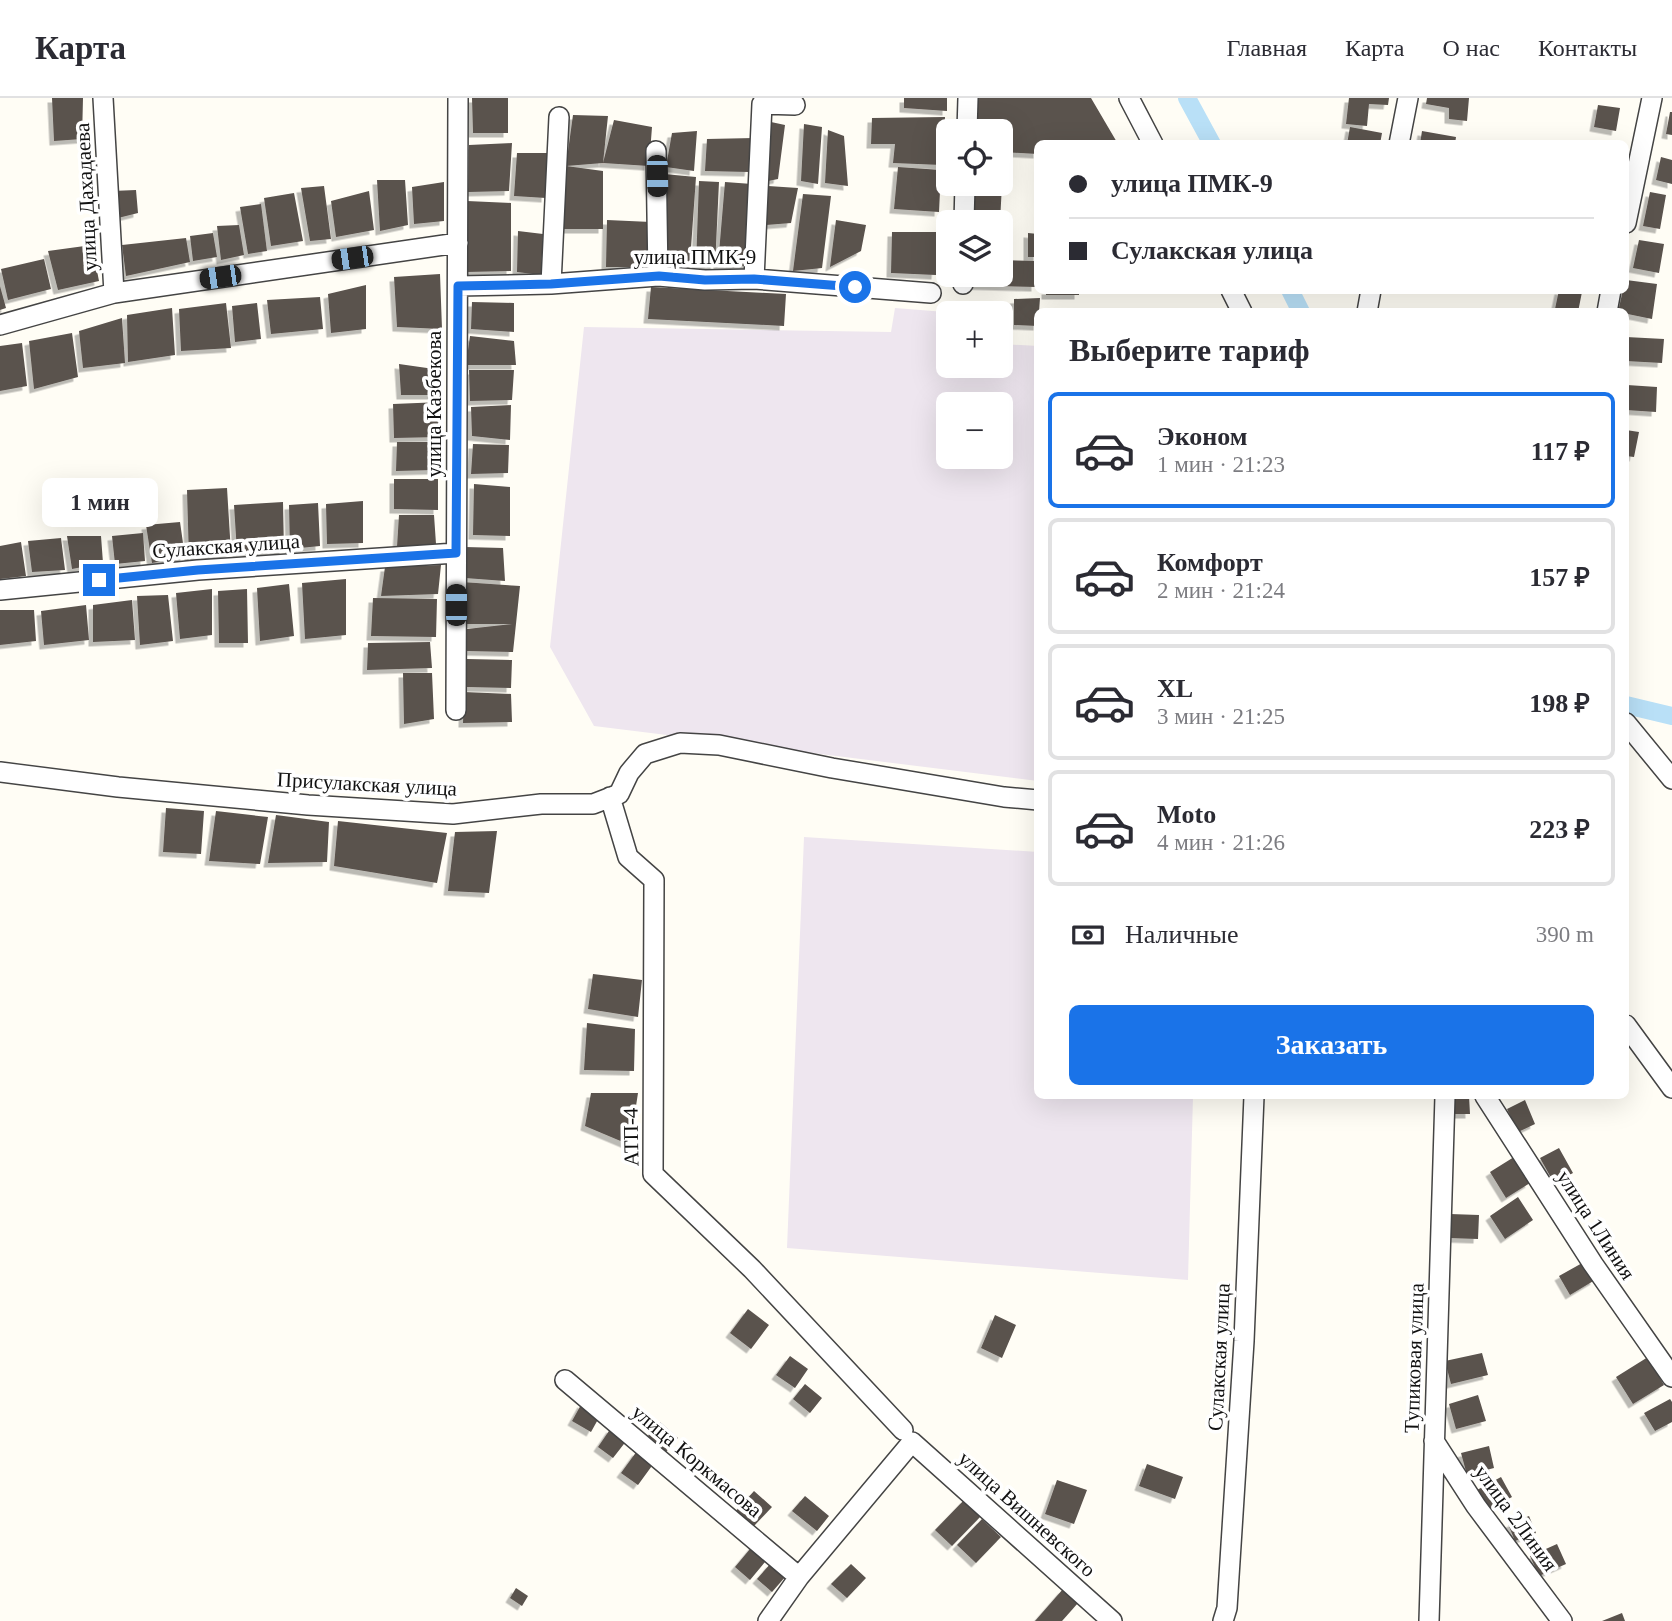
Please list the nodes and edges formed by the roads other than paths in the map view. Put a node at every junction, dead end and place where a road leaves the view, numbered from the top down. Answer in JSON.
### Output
{"nodes":[{"id":1,"x":103,"y":98,"type":"edge"},
{"id":2,"x":457,"y":98,"type":"edge"},
{"id":3,"x":968,"y":98,"type":"edge"},
{"id":4,"x":1129,"y":98,"type":"edge"},
{"id":5,"x":1408,"y":98,"type":"edge"},
{"id":6,"x":1652,"y":98,"type":"edge"},
{"id":7,"x":795,"y":105,"type":"dead end"},
{"id":8,"x":559,"y":117,"type":"dead end"},
{"id":9,"x":967,"y":119,"type":"edge"},
{"id":10,"x":1151,"y":140,"type":"edge"},
{"id":11,"x":1400,"y":140,"type":"edge"},
{"id":12,"x":656,"y":151,"type":"dead end"},
{"id":13,"x":1629,"y":209,"type":"edge"},
{"id":14,"x":458,"y":243,"type":"junction"},
{"id":15,"x":659,"y":276,"type":"junction"},
{"id":16,"x":754,"y":279,"type":"junction"},
{"id":17,"x":551,"y":284,"type":"junction"},
{"id":18,"x":458,"y":286,"type":"junction"},
{"id":19,"x":114,"y":293,"type":"junction"},
{"id":20,"x":931,"y":293,"type":"dead end"},
{"id":21,"x":0,"y":325,"type":"edge"},
{"id":22,"x":456,"y":553,"type":"junction"},
{"id":23,"x":0,"y":590,"type":"edge"},
{"id":24,"x":456,"y":710,"type":"dead end"},
{"id":25,"x":1629,"y":727,"type":"edge"},
{"id":26,"x":0,"y":772,"type":"edge"},
{"id":27,"x":1672,"y":779,"type":"edge"},
{"id":28,"x":610,"y":797,"type":"junction"},
{"id":29,"x":1034,"y":800,"type":"edge"},
{"id":30,"x":1629,"y":1029,"type":"edge"},
{"id":31,"x":1672,"y":1088,"type":"edge"},
{"id":32,"x":1254,"y":1099,"type":"edge"},
{"id":33,"x":1445,"y":1099,"type":"edge"},
{"id":34,"x":1487,"y":1099,"type":"edge"},
{"id":35,"x":1672,"y":1377,"type":"edge"},
{"id":36,"x":565,"y":1380,"type":"dead end"},
{"id":37,"x":908,"y":1436,"type":"junction"},
{"id":38,"x":1434,"y":1441,"type":"junction"},
{"id":39,"x":799,"y":1577,"type":"junction"},
{"id":40,"x":768,"y":1621,"type":"edge"},
{"id":41,"x":1112,"y":1621,"type":"edge"},
{"id":42,"x":1223,"y":1621,"type":"edge"},
{"id":43,"x":1429,"y":1621,"type":"edge"},
{"id":44,"x":1562,"y":1621,"type":"edge"}],
"edges":[{"from":1,"to":19,"type":"street","name":"улица Дахадаева"},
{"from":2,"to":14,"type":"street","name":"улица Казбекова"},
{"from":3,"to":9,"type":"street"},
{"from":4,"to":10,"type":"street"},
{"from":5,"to":11,"type":"street"},
{"from":6,"to":13,"type":"street"},
{"from":7,"to":16,"type":"street"},
{"from":8,"to":17,"type":"street"},
{"from":12,"to":15,"type":"street"},
{"from":14,"to":18,"type":"street","name":"улица Казбекова"},
{"from":14,"to":19,"type":"street"},
{"from":15,"to":16,"type":"street","name":"улица ПМК-9"},
{"from":15,"to":17,"type":"street","name":"улица ПМК-9"},
{"from":16,"to":20,"type":"street","name":"улица ПМК-9"},
{"from":17,"to":18,"type":"street","name":"улица ПМК-9"},
{"from":18,"to":22,"type":"street","name":"улица Казбекова"},
{"from":19,"to":21,"type":"street"},
{"from":22,"to":23,"type":"street","name":"Сулакская улица"},
{"from":22,"to":24,"type":"street","name":"улица Казбекова"},
{"from":25,"to":27,"type":"street"},
{"from":26,"to":28,"type":"street","name":"Присулакская улица"},
{"from":28,"to":29,"type":"street"},
{"from":28,"to":37,"type":"street","name":"АТП-4"},
{"from":30,"to":31,"type":"street"},
{"from":32,"to":42,"type":"street","name":"Сулакская улица"},
{"from":33,"to":38,"type":"street","name":"Тупиковая улица"},
{"from":34,"to":35,"type":"street","name":"улица 1Линия"},
{"from":36,"to":39,"type":"street","name":"улица Коркмасова"},
{"from":37,"to":39,"type":"street"},
{"from":37,"to":41,"type":"street","name":"улица Вишневского"},
{"from":38,"to":43,"type":"street","name":"Тупиковая улица"},
{"from":38,"to":44,"type":"street","name":"улица 2Линия"},
{"from":39,"to":40,"type":"street"}]}
